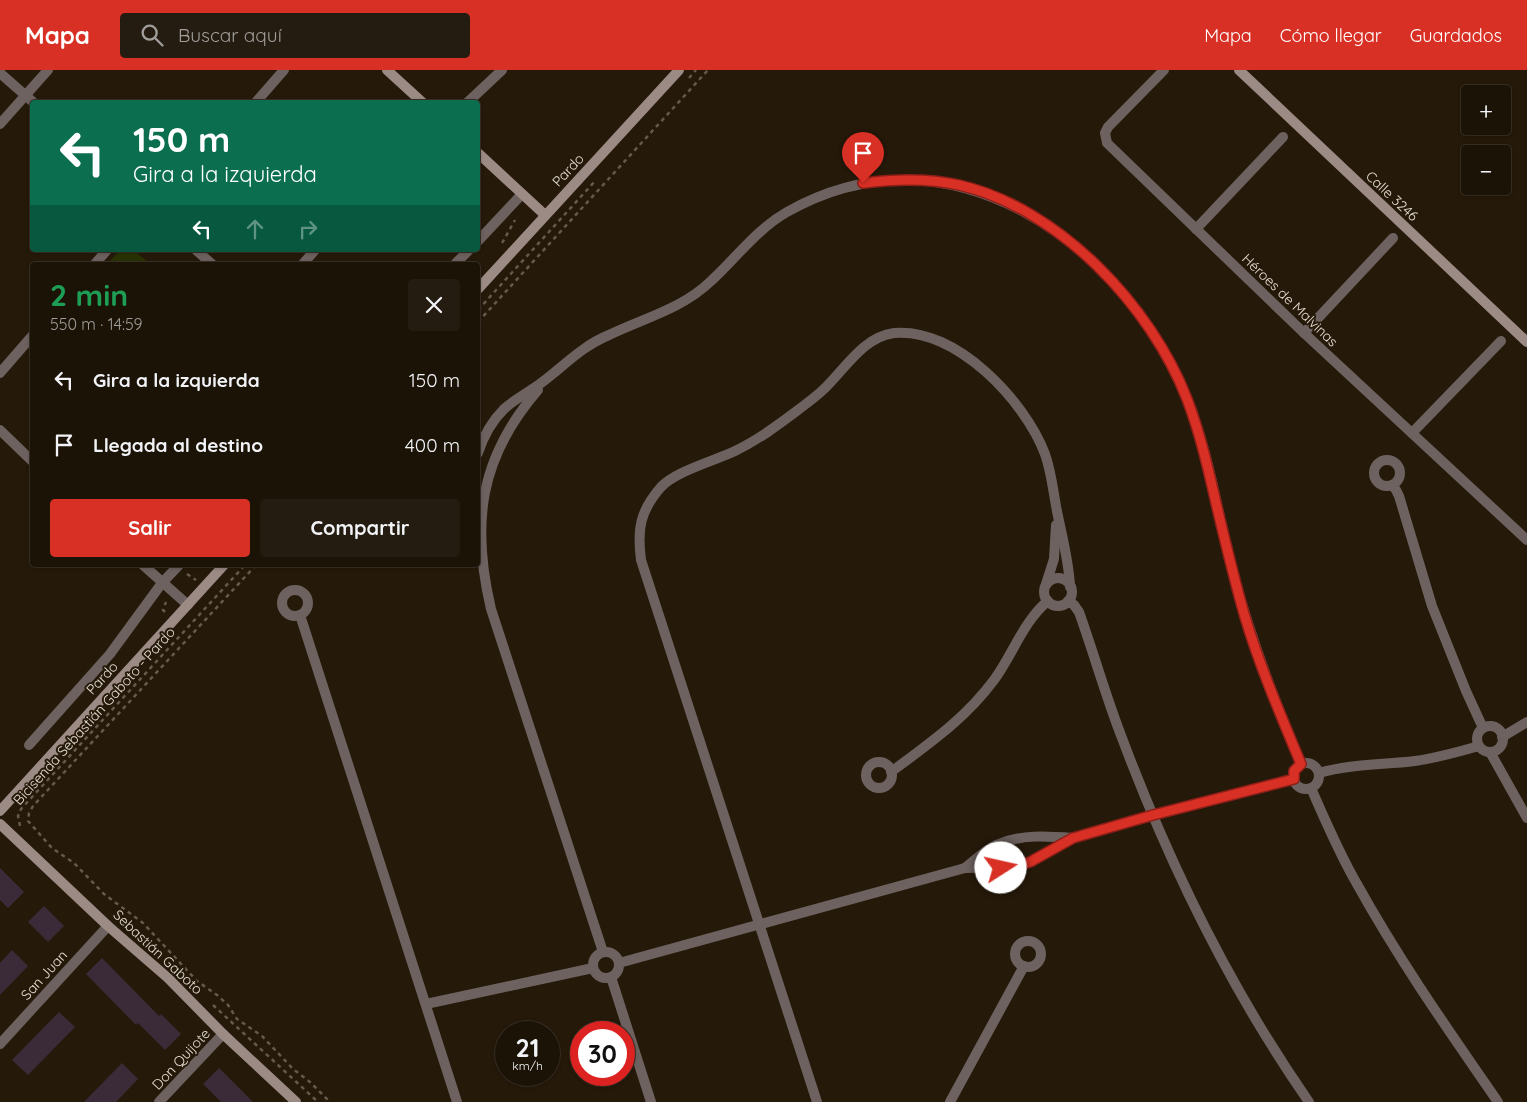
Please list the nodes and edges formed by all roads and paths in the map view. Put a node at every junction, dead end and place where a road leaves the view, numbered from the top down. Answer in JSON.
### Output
{"nodes":[{"id":1,"x":48,"y":70,"type":"edge"},
{"id":2,"x":284,"y":70,"type":"edge"},
{"id":3,"x":387,"y":70,"type":"edge"},
{"id":4,"x":502,"y":70,"type":"edge"},
{"id":5,"x":679,"y":70,"type":"edge"},
{"id":6,"x":708,"y":70,"type":"edge"},
{"id":7,"x":1164,"y":70,"type":"edge"},
{"id":8,"x":1239,"y":70,"type":"edge"},
{"id":9,"x":0,"y":73,"type":"edge"},
{"id":10,"x":29,"y":99,"type":"edge"},
{"id":11,"x":258,"y":100,"type":"edge"},
{"id":12,"x":420,"y":100,"type":"edge"},
{"id":13,"x":470,"y":100,"type":"edge"},
{"id":14,"x":0,"y":124,"type":"edge"},
{"id":15,"x":1284,"y":137,"type":"dead end"},
{"id":16,"x":480,"y":155,"type":"edge"},
{"id":17,"x":522,"y":194,"type":"junction"},
{"id":18,"x":545,"y":215,"type":"junction"},
{"id":19,"x":516,"y":218,"type":"dead end"},
{"id":20,"x":1196,"y":229,"type":"junction"},
{"id":21,"x":1393,"y":238,"type":"dead end"},
{"id":22,"x":480,"y":239,"type":"edge"},
{"id":23,"x":502,"y":243,"type":"dead end"},
{"id":24,"x":105,"y":252,"type":"edge"},
{"id":25,"x":198,"y":252,"type":"edge"},
{"id":26,"x":314,"y":252,"type":"edge"},
{"id":27,"x":467,"y":252,"type":"edge"},
{"id":28,"x":97,"y":262,"type":"edge"},
{"id":29,"x":210,"y":262,"type":"edge"},
{"id":30,"x":305,"y":262,"type":"edge"},
{"id":31,"x":457,"y":262,"type":"edge"},
{"id":32,"x":480,"y":287,"type":"edge"},
{"id":33,"x":480,"y":320,"type":"edge"},
{"id":34,"x":1304,"y":333,"type":"junction"},
{"id":35,"x":30,"y":338,"type":"edge"},
{"id":36,"x":1501,"y":341,"type":"dead end"},
{"id":37,"x":1527,"y":342,"type":"edge"},
{"id":38,"x":0,"y":373,"type":"edge"},
{"id":39,"x":552,"y":374,"type":"junction"},
{"id":40,"x":0,"y":430,"type":"edge"},
{"id":41,"x":1412,"y":433,"type":"junction"},
{"id":42,"x":480,"y":448,"type":"edge"},
{"id":43,"x":480,"y":450,"type":"edge"},
{"id":44,"x":497,"y":454,"type":"junction"},
{"id":45,"x":30,"y":459,"type":"edge"},
{"id":46,"x":1392,"y":485,"type":"dead end"},
{"id":47,"x":1056,"y":507,"type":"junction"},
{"id":48,"x":1526,"y":537,"type":"edge"},
{"id":49,"x":480,"y":542,"type":"joint"},
{"id":50,"x":145,"y":567,"type":"edge"},
{"id":51,"x":177,"y":567,"type":"edge"},
{"id":52,"x":222,"y":567,"type":"edge"},
{"id":53,"x":243,"y":567,"type":"edge"},
{"id":54,"x":254,"y":567,"type":"edge"},
{"id":55,"x":162,"y":583,"type":"junction"},
{"id":56,"x":1046,"y":585,"type":"junction"},
{"id":57,"x":1070,"y":588,"type":"junction"},
{"id":58,"x":1048,"y":601,"type":"junction"},
{"id":59,"x":1068,"y":601,"type":"junction"},
{"id":60,"x":188,"y":605,"type":"junction"},
{"id":61,"x":300,"y":616,"type":"dead end"},
{"id":62,"x":1527,"y":722,"type":"edge"},
{"id":63,"x":1483,"y":728,"type":"junction"},
{"id":64,"x":1502,"y":737,"type":"junction"},
{"id":65,"x":29,"y":745,"type":"dead end"},
{"id":66,"x":1479,"y":746,"type":"junction"},
{"id":67,"x":1490,"y":752,"type":"junction"},
{"id":68,"x":1301,"y":764,"type":"junction"},
{"id":69,"x":891,"y":772,"type":"dead end"},
{"id":70,"x":1319,"y":773,"type":"junction"},
{"id":71,"x":1294,"y":779,"type":"junction"},
{"id":72,"x":1311,"y":788,"type":"junction"},
{"id":73,"x":0,"y":811,"type":"edge"},
{"id":74,"x":1153,"y":815,"type":"junction"},
{"id":75,"x":1527,"y":818,"type":"edge"},
{"id":76,"x":0,"y":824,"type":"edge"},
{"id":77,"x":23,"y":831,"type":"dead end"},
{"id":78,"x":1073,"y":838,"type":"junction"},
{"id":79,"x":965,"y":868,"type":"junction"},
{"id":80,"x":758,"y":924,"type":"junction"},
{"id":81,"x":108,"y":926,"type":"junction"},
{"id":82,"x":603,"y":952,"type":"junction"},
{"id":83,"x":619,"y":963,"type":"junction"},
{"id":84,"x":1024,"y":966,"type":"dead end"},
{"id":85,"x":593,"y":968,"type":"junction"},
{"id":86,"x":611,"y":976,"type":"junction"},
{"id":87,"x":212,"y":1004,"type":"dead end"},
{"id":88,"x":426,"y":1004,"type":"junction"},
{"id":89,"x":223,"y":1034,"type":"junction"},
{"id":90,"x":0,"y":1044,"type":"edge"},
{"id":91,"x":159,"y":1102,"type":"edge"},
{"id":92,"x":296,"y":1102,"type":"edge"},
{"id":93,"x":318,"y":1102,"type":"edge"},
{"id":94,"x":330,"y":1102,"type":"edge"},
{"id":95,"x":457,"y":1102,"type":"edge"},
{"id":96,"x":651,"y":1102,"type":"edge"},
{"id":97,"x":817,"y":1102,"type":"edge"},
{"id":98,"x":950,"y":1102,"type":"edge"},
{"id":99,"x":1309,"y":1102,"type":"edge"},
{"id":100,"x":1498,"y":1102,"type":"edge"}],
"edges":[{"from":1,"to":10,"type":"street"},
{"from":2,"to":11,"type":"street"},
{"from":3,"to":12,"type":"street"},
{"from":4,"to":13,"type":"street"},
{"from":5,"to":18,"type":"street","name":"Pardo"},
{"from":6,"to":33,"type":"path"},
{"from":7,"to":20,"type":"street","name":"Héroes de Malvinas"},
{"from":8,"to":37,"type":"street","name":"Calle 3246"},
{"from":9,"to":10,"type":"street"},
{"from":10,"to":14,"type":"street"},
{"from":15,"to":20,"type":"street"},
{"from":16,"to":17,"type":"street"},
{"from":17,"to":18,"type":"street"},
{"from":17,"to":22,"type":"street"},
{"from":18,"to":32,"type":"street","name":"Pardo"},
{"from":19,"to":23,"type":"path"},
{"from":20,"to":34,"type":"street","name":"Héroes de Malvinas"},
{"from":21,"to":34,"type":"street"},
{"from":24,"to":28,"type":"street"},
{"from":25,"to":29,"type":"street"},
{"from":26,"to":30,"type":"street"},
{"from":27,"to":31,"type":"street"},
{"from":34,"to":41,"type":"street","name":"Héroes de Malvinas"},
{"from":35,"to":38,"type":"street"},
{"from":36,"to":41,"type":"street"},
{"from":39,"to":42,"type":"street"},
{"from":39,"to":44,"type":"street"},
{"from":39,"to":68,"type":"street"},
{"from":40,"to":45,"type":"street"},
{"from":41,"to":48,"type":"street","name":"Héroes de Malvinas"},
{"from":43,"to":44,"type":"street"},
{"from":44,"to":49,"type":"street"},
{"from":46,"to":63,"type":"street"},
{"from":47,"to":56,"type":"street"},
{"from":47,"to":57,"type":"street"},
{"from":47,"to":80,"type":"street"},
{"from":49,"to":82,"type":"street"},
{"from":50,"to":55,"type":"street"},
{"from":51,"to":55,"type":"street","name":"Pardo"},
{"from":52,"to":60,"type":"street","name":"Pardo"},
{"from":53,"to":77,"type":"path","name":"Bicisenda Sebastián Gaboto - Pardo"},
{"from":54,"to":94,"type":"path"},
{"from":55,"to":60,"type":"street"},
{"from":55,"to":65,"type":"street","name":"Pardo"},
{"from":56,"to":57,"type":"street"},
{"from":56,"to":58,"type":"street"},
{"from":57,"to":59,"type":"street"},
{"from":58,"to":59,"type":"street"},
{"from":58,"to":69,"type":"street"},
{"from":59,"to":74,"type":"street"},
{"from":60,"to":73,"type":"street","name":"Pardo"},
{"from":61,"to":88,"type":"street"},
{"from":62,"to":64,"type":"street"},
{"from":63,"to":64,"type":"street"},
{"from":63,"to":66,"type":"street"},
{"from":64,"to":67,"type":"street"},
{"from":66,"to":67,"type":"street"},
{"from":66,"to":70,"type":"street"},
{"from":67,"to":75,"type":"street"},
{"from":68,"to":70,"type":"street"},
{"from":68,"to":71,"type":"street"},
{"from":70,"to":72,"type":"street"},
{"from":71,"to":72,"type":"street"},
{"from":71,"to":74,"type":"street"},
{"from":72,"to":100,"type":"street"},
{"from":74,"to":78,"type":"street"},
{"from":74,"to":99,"type":"street"},
{"from":76,"to":81,"type":"street","name":"Sebastián Gaboto"},
{"from":78,"to":79,"type":"street"},
{"from":78,"to":79,"type":"street"},
{"from":79,"to":80,"type":"street"},
{"from":80,"to":83,"type":"street"},
{"from":80,"to":97,"type":"street"},
{"from":81,"to":89,"type":"street","name":"Sebastián Gaboto"},
{"from":81,"to":90,"type":"street","name":"San Juan"},
{"from":82,"to":83,"type":"street"},
{"from":82,"to":85,"type":"street"},
{"from":83,"to":86,"type":"street"},
{"from":84,"to":98,"type":"street"},
{"from":85,"to":86,"type":"street"},
{"from":85,"to":88,"type":"street"},
{"from":86,"to":96,"type":"street"},
{"from":87,"to":93,"type":"path"},
{"from":88,"to":95,"type":"street"},
{"from":89,"to":91,"type":"street","name":"Don Quijote"},
{"from":89,"to":92,"type":"street","name":"Sebastián Gaboto"}]}
